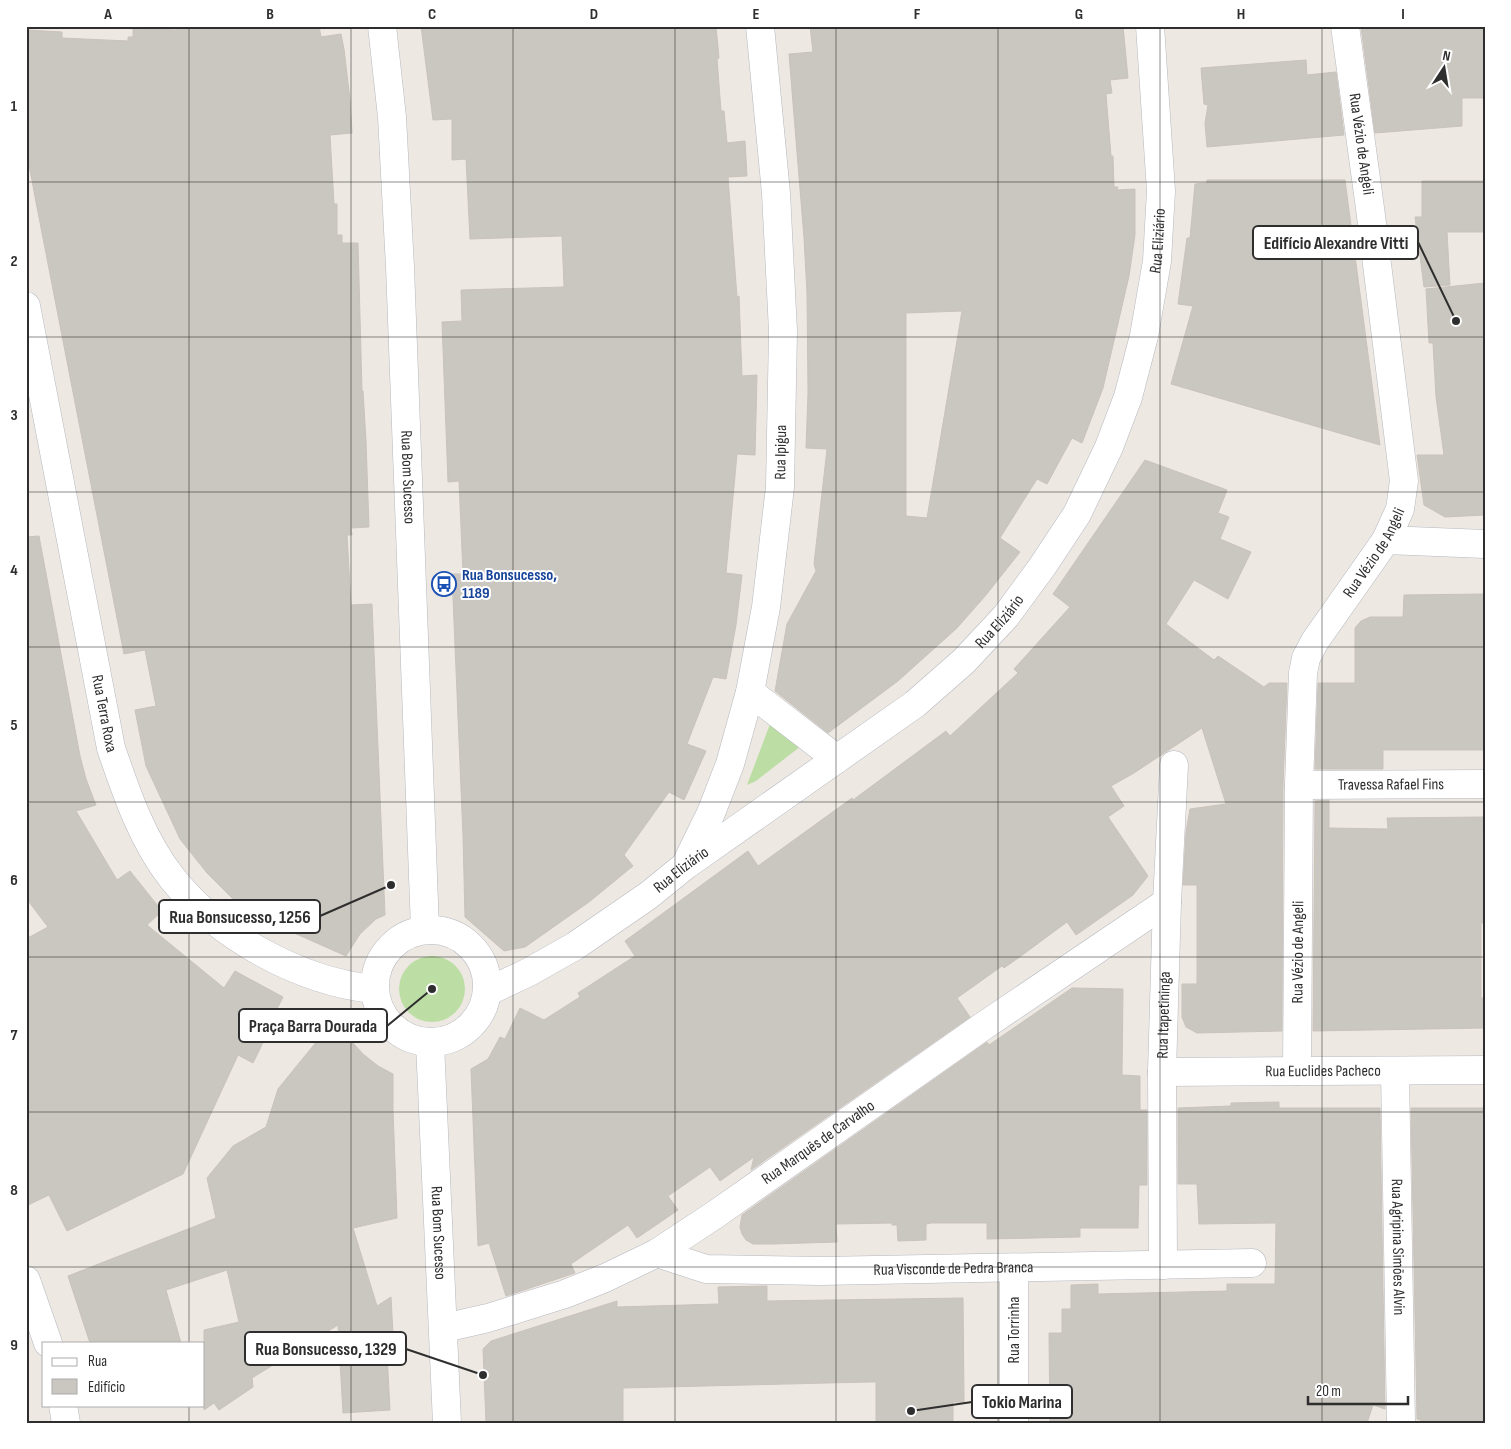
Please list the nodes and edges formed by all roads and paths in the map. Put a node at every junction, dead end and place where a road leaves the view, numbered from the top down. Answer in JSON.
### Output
{"nodes":[{"id":1,"x":382,"y":26,"type":"edge"},
{"id":2,"x":760,"y":26,"type":"edge"},
{"id":3,"x":1150,"y":26,"type":"edge"},
{"id":4,"x":1345,"y":26,"type":"edge"},
{"id":5,"x":26,"y":306,"type":"edge"},
{"id":6,"x":1386,"y":540,"type":"junction"},
{"id":7,"x":1485,"y":544,"type":"edge"},
{"id":8,"x":750,"y":692,"type":"junction"},
{"id":9,"x":837,"y":759,"type":"junction"},
{"id":10,"x":1174,"y":765,"type":"dead end"},
{"id":11,"x":1485,"y":784,"type":"edge"},
{"id":12,"x":1299,"y":785,"type":"junction"},
{"id":13,"x":686,"y":865,"type":"junction"},
{"id":14,"x":1167,"y":902,"type":"junction"},
{"id":15,"x":425,"y":929,"type":"junction"},
{"id":16,"x":374,"y":989,"type":"junction"},
{"id":17,"x":487,"y":992,"type":"junction"},
{"id":18,"x":430,"y":1043,"type":"junction"},
{"id":19,"x":1485,"y":1070,"type":"edge"},
{"id":20,"x":1298,"y":1071,"type":"junction"},
{"id":21,"x":1395,"y":1071,"type":"junction"},
{"id":22,"x":1162,"y":1072,"type":"junction"},
{"id":23,"x":656,"y":1253,"type":"junction"},
{"id":24,"x":1252,"y":1263,"type":"dead end"},
{"id":25,"x":1163,"y":1265,"type":"junction"},
{"id":26,"x":1014,"y":1268,"type":"junction"},
{"id":27,"x":26,"y":1280,"type":"edge"},
{"id":28,"x":444,"y":1328,"type":"junction"},
{"id":29,"x":48,"y":1342,"type":"edge"},
{"id":30,"x":63,"y":1406,"type":"edge"},
{"id":31,"x":66,"y":1423,"type":"edge"},
{"id":32,"x":447,"y":1423,"type":"edge"},
{"id":33,"x":1014,"y":1423,"type":"edge"},
{"id":34,"x":1401,"y":1423,"type":"edge"}],
"edges":[{"from":1,"to":15,"type":"street","name":"Rua Bom Sucesso"},
{"from":2,"to":8,"type":"street","name":"Rua Ipigua"},
{"from":3,"to":9,"type":"street","name":"Rua Eliziário"},
{"from":4,"to":6,"type":"street","name":"Rua Vézio de Angeli"},
{"from":5,"to":16,"type":"street","name":"Rua Terra Roxa"},
{"from":6,"to":7,"type":"street"},
{"from":6,"to":12,"type":"street","name":"Rua Vézio de Angeli"},
{"from":8,"to":9,"type":"street"},
{"from":8,"to":13,"type":"street","name":"Rua Ipigua"},
{"from":9,"to":13,"type":"street","name":"Rua Eliziário"},
{"from":10,"to":14,"type":"street","name":"Rua Itapetininga"},
{"from":11,"to":12,"type":"street","name":"Travessa Rafael Fins"},
{"from":12,"to":20,"type":"street","name":"Rua Vézio de Angeli"},
{"from":13,"to":17,"type":"street","name":"Rua Eliziário"},
{"from":14,"to":22,"type":"street","name":"Rua Itapetininga"},
{"from":14,"to":23,"type":"street","name":"Rua Marquês de Carvalho"},
{"from":15,"to":16,"type":"street"},
{"from":15,"to":17,"type":"street"},
{"from":16,"to":18,"type":"street"},
{"from":17,"to":18,"type":"street"},
{"from":18,"to":28,"type":"street","name":"Rua Bom Sucesso"},
{"from":19,"to":21,"type":"street","name":"Rua Euclides Pacheco"},
{"from":20,"to":21,"type":"street","name":"Rua Euclides Pacheco"},
{"from":20,"to":22,"type":"street","name":"Rua Euclides Pacheco"},
{"from":21,"to":34,"type":"street","name":"Rua Agripina Simões Alvin"},
{"from":22,"to":25,"type":"street","name":"Rua Itapetininga"},
{"from":23,"to":26,"type":"street","name":"Rua Visconde de Pedra Branca"},
{"from":23,"to":28,"type":"street","name":"Rua Marquês de Carvalho"},
{"from":24,"to":25,"type":"street","name":"Rua Visconde de Pedra Branca"},
{"from":25,"to":26,"type":"street","name":"Rua Visconde de Pedra Branca"},
{"from":26,"to":33,"type":"street","name":"Rua Torrinha"},
{"from":27,"to":29,"type":"street"},
{"from":28,"to":32,"type":"street","name":"Rua Bom Sucesso"},
{"from":30,"to":31,"type":"street"}]}
